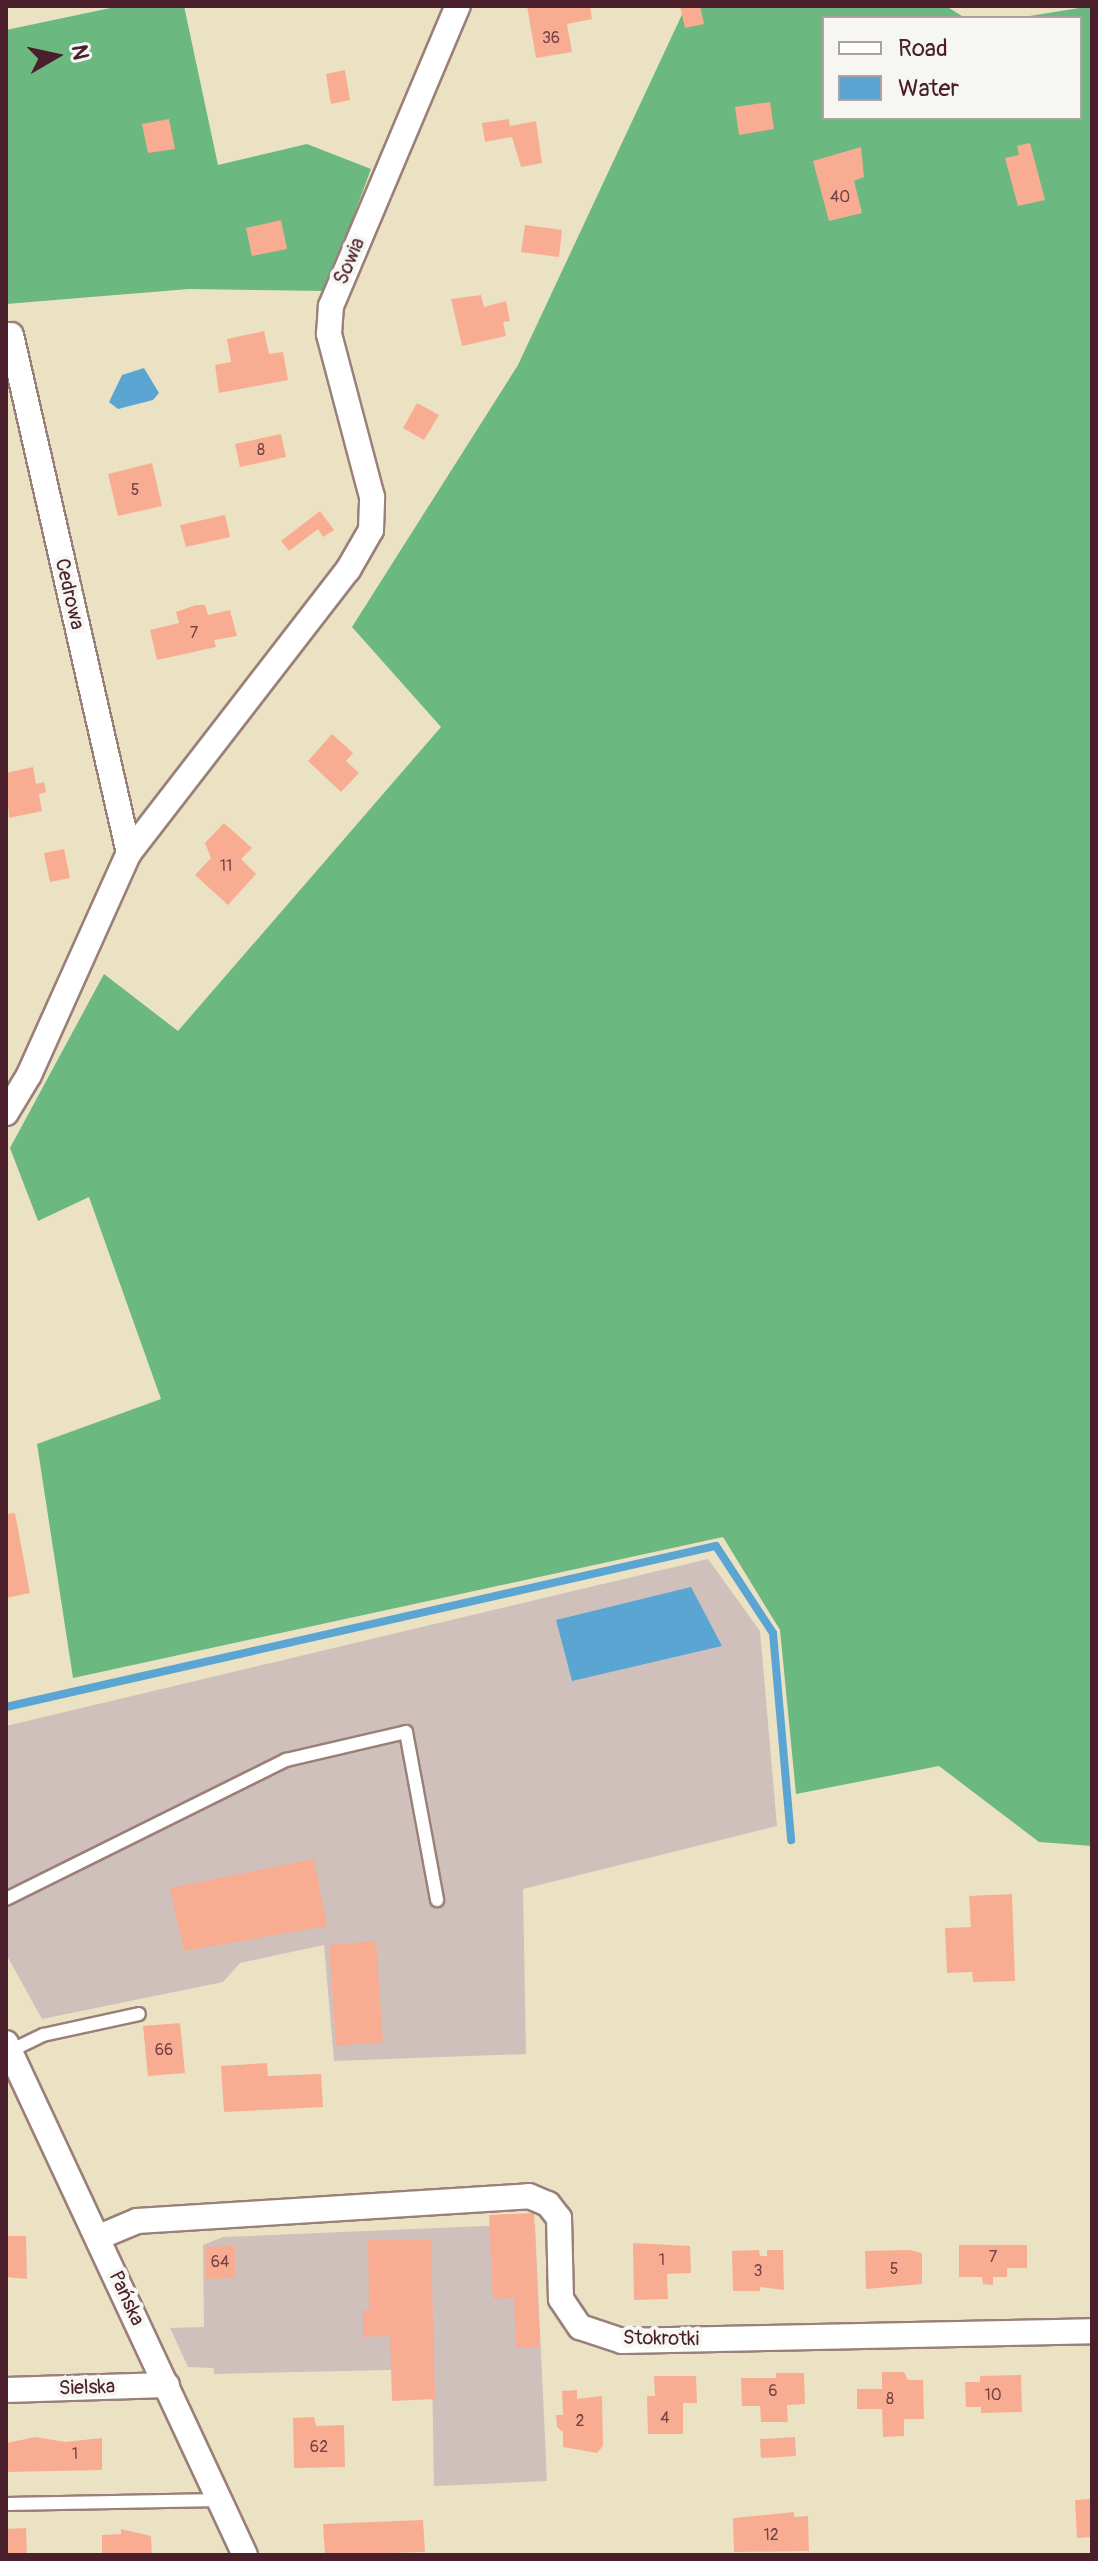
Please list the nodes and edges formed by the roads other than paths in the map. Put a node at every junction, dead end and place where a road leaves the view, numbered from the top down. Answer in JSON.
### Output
{"nodes":[{"id":1,"x":458,"y":6,"type":"edge"},
{"id":2,"x":11,"y":335,"type":"dead end"},
{"id":3,"x":129,"y":853,"type":"junction"},
{"id":4,"x":6,"y":1113,"type":"edge"},
{"id":5,"x":6,"y":1899,"type":"edge"},
{"id":6,"x":437,"y":1900,"type":"dead end"},
{"id":7,"x":139,"y":2014,"type":"dead end"},
{"id":8,"x":8,"y":2047,"type":"edge"},
{"id":9,"x":99,"y":2237,"type":"junction"},
{"id":10,"x":1092,"y":2331,"type":"edge"},
{"id":11,"x":167,"y":2385,"type":"junction"},
{"id":12,"x":6,"y":2390,"type":"edge"},
{"id":13,"x":220,"y":2500,"type":"junction"},
{"id":14,"x":7,"y":2504,"type":"edge"},
{"id":15,"x":245,"y":2555,"type":"edge"}],
"edges":[{"from":1,"to":3,"type":"street","name":"Sowia"},
{"from":2,"to":3,"type":"street","name":"Cedrowa"},
{"from":3,"to":4,"type":"street"},
{"from":5,"to":6,"type":"lane"},
{"from":7,"to":8,"type":"lane"},
{"from":8,"to":9,"type":"street","name":"Pańska"},
{"from":9,"to":10,"type":"street","name":"Stokrotki"},
{"from":9,"to":11,"type":"street","name":"Pańska"},
{"from":11,"to":12,"type":"street","name":"Sielska"},
{"from":11,"to":13,"type":"street","name":"Pańska"},
{"from":13,"to":14,"type":"lane"},
{"from":13,"to":15,"type":"street","name":"Pańska"}]}
